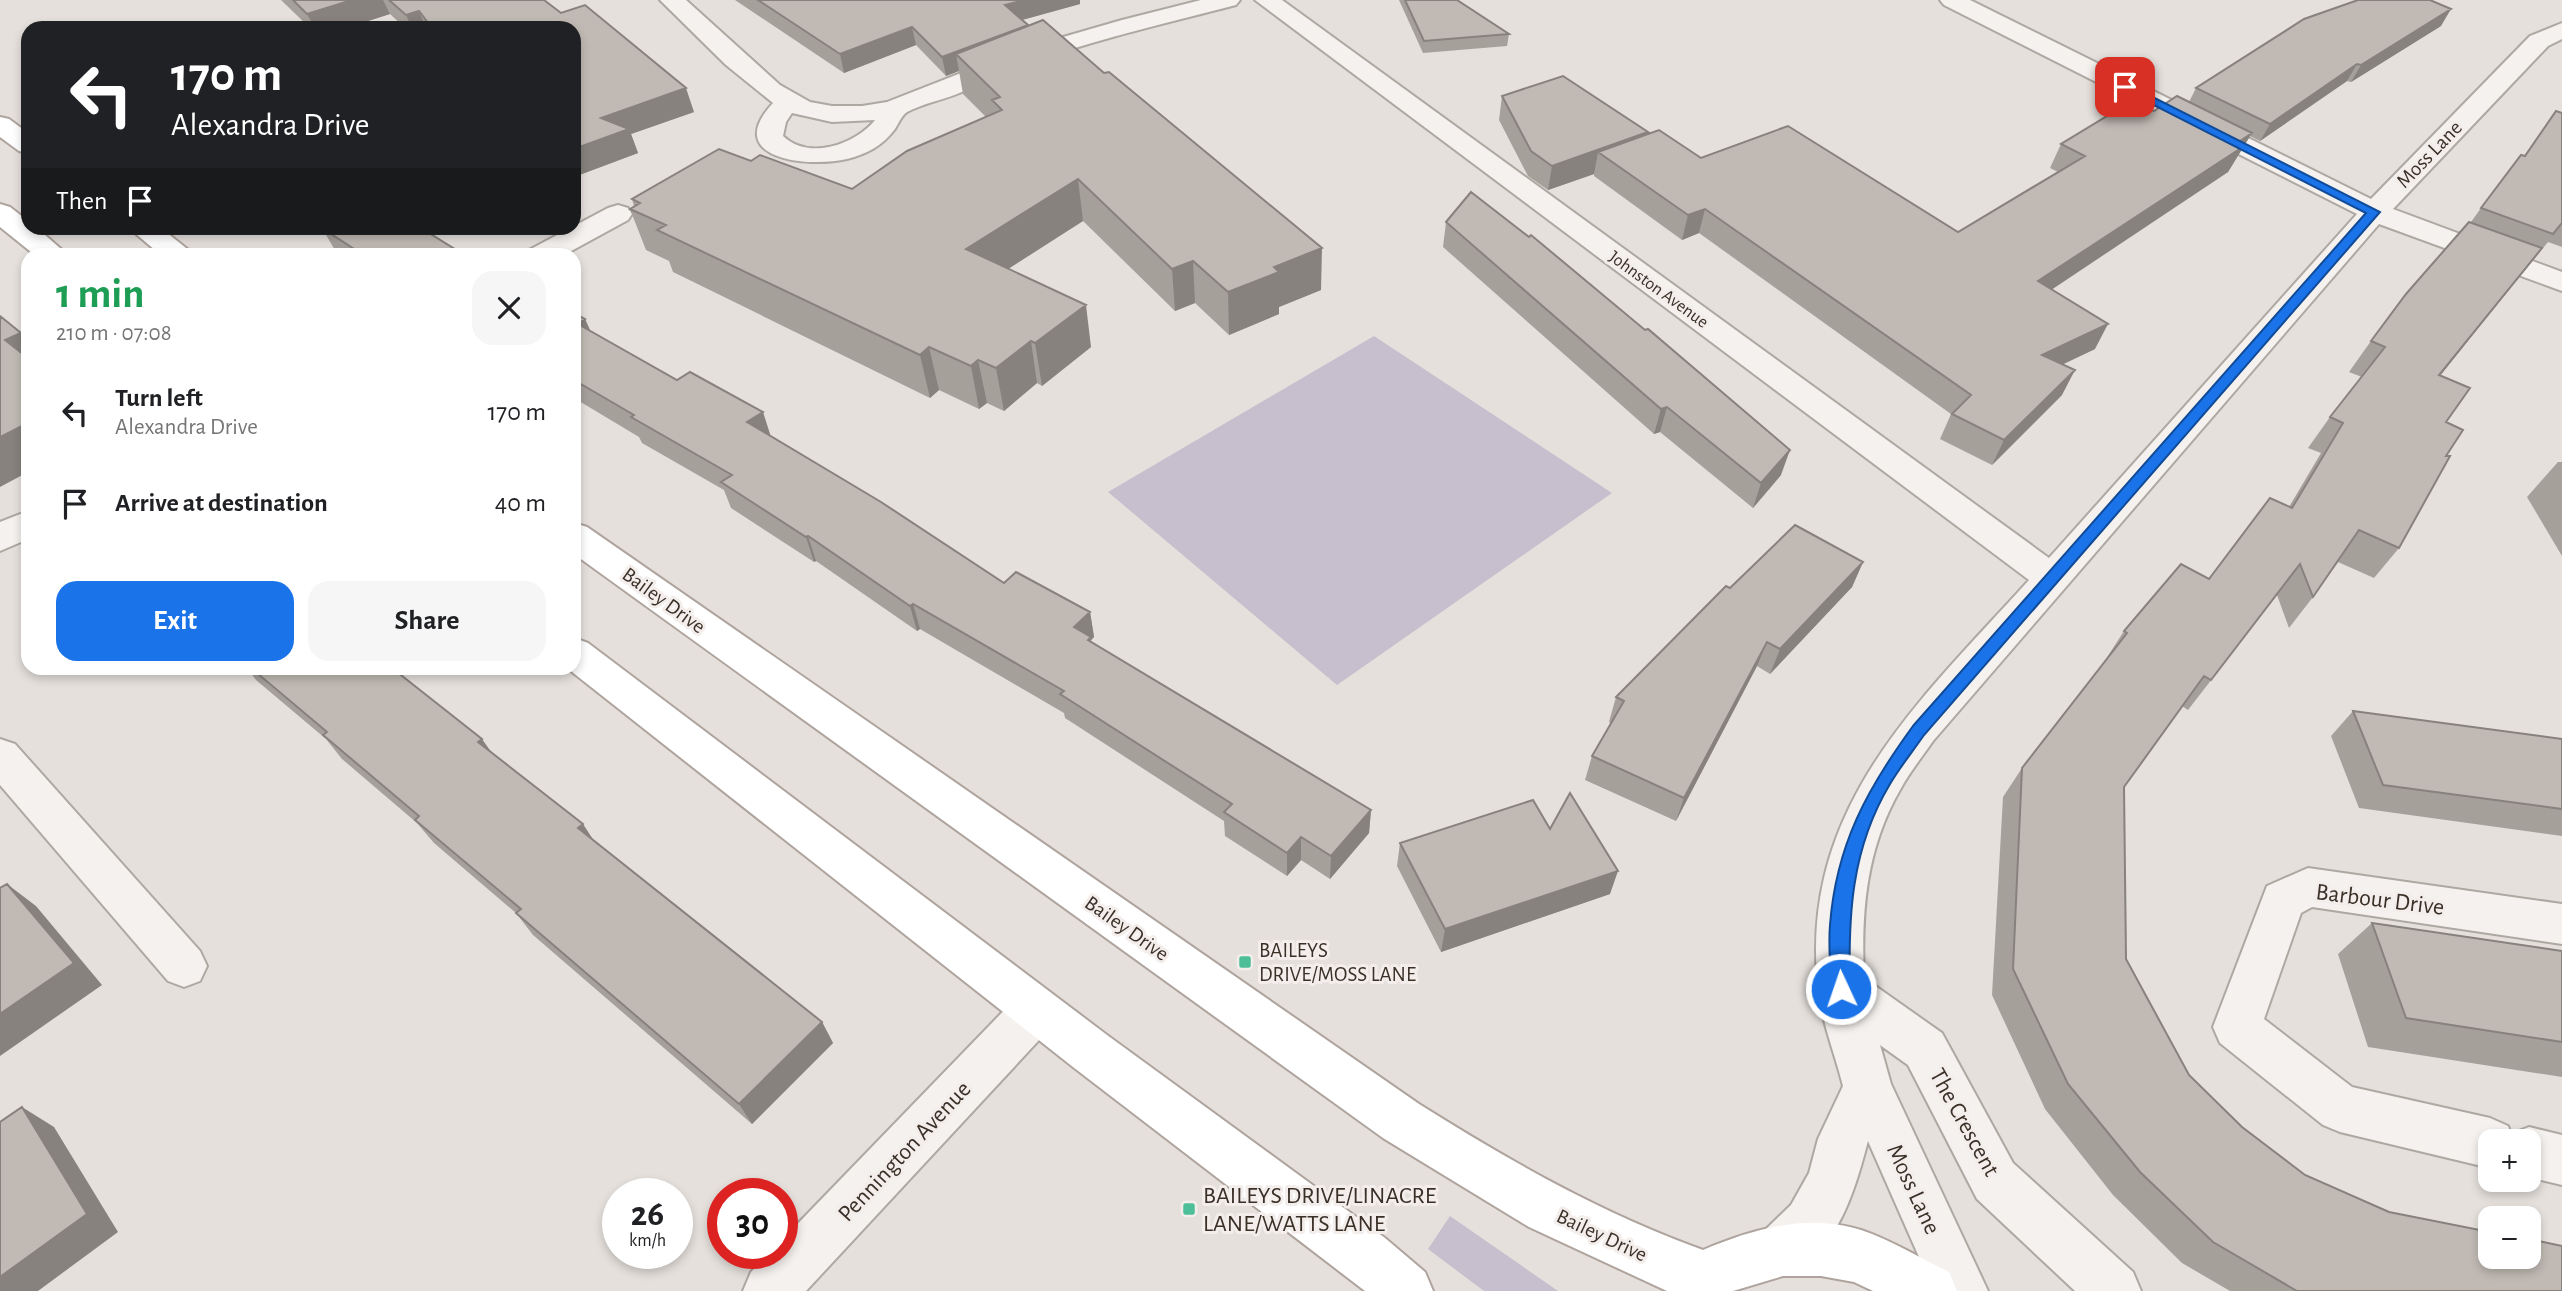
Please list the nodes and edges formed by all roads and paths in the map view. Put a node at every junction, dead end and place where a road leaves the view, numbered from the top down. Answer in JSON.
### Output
{"nodes":[{"id":1,"x":672,"y":0,"type":"edge"},
{"id":2,"x":1228,"y":0,"type":"edge"},
{"id":3,"x":1267,"y":0,"type":"edge"},
{"id":4,"x":1952,"y":0,"type":"edge"},
{"id":5,"x":2554,"y":40,"type":"edge"},
{"id":6,"x":789,"y":102,"type":"junction"},
{"id":7,"x":895,"y":108,"type":"junction"},
{"id":8,"x":0,"y":125,"type":"edge"},
{"id":9,"x":21,"y":140,"type":"edge"},
{"id":10,"x":2374,"y":212,"type":"junction"},
{"id":11,"x":0,"y":213,"type":"edge"},
{"id":12,"x":618,"y":214,"type":"dead end"},
{"id":13,"x":21,"y":229,"type":"edge"},
{"id":14,"x":581,"y":234,"type":"edge"},
{"id":15,"x":28,"y":235,"type":"edge"},
{"id":16,"x":153,"y":235,"type":"edge"},
{"id":17,"x":578,"y":235,"type":"edge"},
{"id":18,"x":45,"y":248,"type":"edge"},
{"id":19,"x":171,"y":248,"type":"edge"},
{"id":20,"x":554,"y":248,"type":"edge"},
{"id":21,"x":2562,"y":282,"type":"edge"},
{"id":22,"x":21,"y":527,"type":"edge"},
{"id":23,"x":0,"y":538,"type":"edge"},
{"id":24,"x":581,"y":541,"type":"edge"},
{"id":25,"x":2051,"y":578,"type":"junction"},
{"id":26,"x":581,"y":658,"type":"edge"},
{"id":27,"x":0,"y":756,"type":"edge"},
{"id":28,"x":2562,"y":924,"type":"edge"},
{"id":29,"x":184,"y":966,"type":"dead end"},
{"id":30,"x":1841,"y":989,"type":"junction"},
{"id":31,"x":1036,"y":1010,"type":"junction"},
{"id":32,"x":1868,"y":1087,"type":"junction"},
{"id":33,"x":2478,"y":1140,"type":"edge"},
{"id":34,"x":2541,"y":1155,"type":"edge"},
{"id":35,"x":2562,"y":1160,"type":"edge"},
{"id":36,"x":1783,"y":1250,"type":"junction"},
{"id":37,"x":1699,"y":1284,"type":"edge"},
{"id":38,"x":771,"y":1291,"type":"edge"},
{"id":39,"x":1406,"y":1291,"type":"edge"},
{"id":40,"x":1930,"y":1291,"type":"edge"},
{"id":41,"x":1961,"y":1291,"type":"edge"},
{"id":42,"x":2114,"y":1291,"type":"edge"}],
"edges":[{"from":1,"to":6,"type":"street"},
{"from":2,"to":7,"type":"street"},
{"from":3,"to":25,"type":"street","name":"Johnston Avenue"},
{"from":4,"to":10,"type":"street"},
{"from":5,"to":10,"type":"street","name":"Moss Lane"},
{"from":6,"to":7,"type":"street"},
{"from":6,"to":7,"type":"street"},
{"from":8,"to":9,"type":"main road"},
{"from":10,"to":21,"type":"street"},
{"from":10,"to":25,"type":"street","name":"Moss Lane"},
{"from":11,"to":13,"type":"main road"},
{"from":12,"to":14,"type":"street"},
{"from":15,"to":18,"type":"main road"},
{"from":16,"to":19,"type":"main road"},
{"from":17,"to":20,"type":"street"},
{"from":22,"to":23,"type":"street"},
{"from":24,"to":37,"type":"main road","name":"Bailey Drive"},
{"from":25,"to":30,"type":"street","name":"Moss Lane"},
{"from":26,"to":31,"type":"main road"},
{"from":27,"to":29,"type":"street"},
{"from":28,"to":33,"type":"street","name":"Barbour Drive"},
{"from":30,"to":32,"type":"street","name":"Moss Lane"},
{"from":30,"to":42,"type":"street","name":"The Crescent"},
{"from":31,"to":38,"type":"street","name":"Pennington Avenue"},
{"from":31,"to":39,"type":"main road"},
{"from":32,"to":36,"type":"street"},
{"from":32,"to":41,"type":"street","name":"Moss Lane"},
{"from":34,"to":35,"type":"street"},
{"from":36,"to":37,"type":"main road"},
{"from":36,"to":40,"type":"main road"}]}
